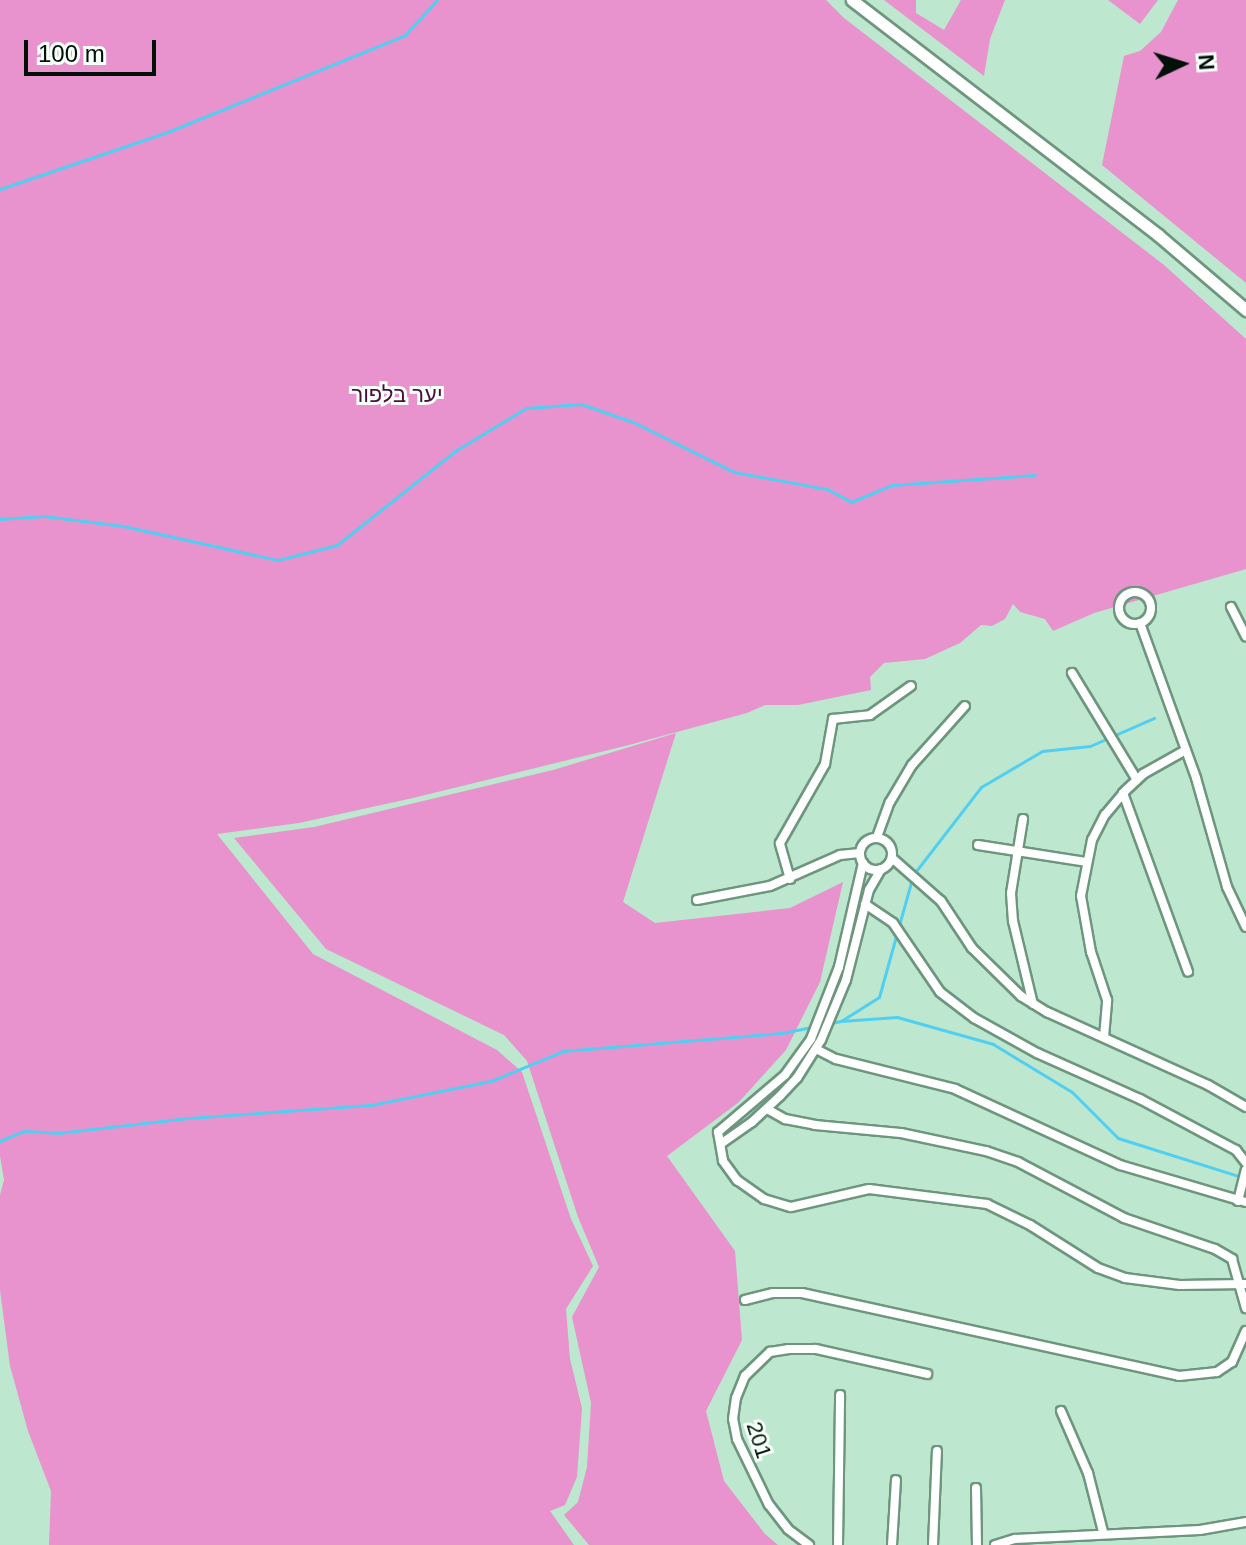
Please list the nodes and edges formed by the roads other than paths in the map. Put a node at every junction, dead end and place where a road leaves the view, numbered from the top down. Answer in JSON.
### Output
{"nodes":[{"id":1,"x":852,"y":0,"type":"edge"},
{"id":2,"x":1246,"y":310,"type":"edge"},
{"id":3,"x":1231,"y":607,"type":"dead end"},
{"id":4,"x":1140,"y":623,"type":"junction"},
{"id":5,"x":1246,"y":636,"type":"edge"},
{"id":6,"x":1072,"y":673,"type":"dead end"},
{"id":7,"x":911,"y":686,"type":"dead end"},
{"id":8,"x":965,"y":706,"type":"dead end"},
{"id":9,"x":1186,"y":750,"type":"junction"},
{"id":10,"x":1137,"y":780,"type":"junction"},
{"id":11,"x":1123,"y":793,"type":"junction"},
{"id":12,"x":1023,"y":819,"type":"dead end"},
{"id":13,"x":877,"y":837,"type":"junction"},
{"id":14,"x":978,"y":845,"type":"dead end"},
{"id":15,"x":1018,"y":849,"type":"junction"},
{"id":16,"x":860,"y":853,"type":"junction"},
{"id":17,"x":892,"y":858,"type":"junction"},
{"id":18,"x":1086,"y":862,"type":"junction"},
{"id":19,"x":863,"y":863,"type":"junction"},
{"id":20,"x":881,"y":869,"type":"junction"},
{"id":21,"x":790,"y":879,"type":"junction"},
{"id":22,"x":697,"y":900,"type":"dead end"},
{"id":23,"x":865,"y":904,"type":"junction"},
{"id":24,"x":1246,"y":927,"type":"edge"},
{"id":25,"x":1188,"y":972,"type":"dead end"},
{"id":26,"x":834,"y":1000,"type":"junction"},
{"id":27,"x":1033,"y":1004,"type":"junction"},
{"id":28,"x":1104,"y":1037,"type":"junction"},
{"id":29,"x":816,"y":1049,"type":"junction"},
{"id":30,"x":1244,"y":1103,"type":"edge"},
{"id":31,"x":767,"y":1109,"type":"junction"},
{"id":32,"x":722,"y":1143,"type":"junction"},
{"id":33,"x":1246,"y":1163,"type":"edge"},
{"id":34,"x":1246,"y":1170,"type":"edge"},
{"id":35,"x":1242,"y":1202,"type":"edge"},
{"id":36,"x":1243,"y":1284,"type":"edge"},
{"id":37,"x":745,"y":1300,"type":"dead end"},
{"id":38,"x":1246,"y":1308,"type":"edge"},
{"id":39,"x":1246,"y":1331,"type":"edge"},
{"id":40,"x":927,"y":1374,"type":"dead end"},
{"id":41,"x":840,"y":1395,"type":"dead end"},
{"id":42,"x":1061,"y":1411,"type":"dead end"},
{"id":43,"x":937,"y":1451,"type":"dead end"},
{"id":44,"x":896,"y":1480,"type":"dead end"},
{"id":45,"x":976,"y":1488,"type":"dead end"},
{"id":46,"x":1246,"y":1522,"type":"edge"},
{"id":47,"x":1103,"y":1532,"type":"junction"},
{"id":48,"x":809,"y":1545,"type":"edge"},
{"id":49,"x":838,"y":1545,"type":"edge"},
{"id":50,"x":892,"y":1545,"type":"edge"},
{"id":51,"x":933,"y":1545,"type":"edge"},
{"id":52,"x":977,"y":1545,"type":"edge"},
{"id":53,"x":995,"y":1545,"type":"edge"}],
"edges":[{"from":1,"to":2,"type":"main road"},
{"from":3,"to":5,"type":"street"},
{"from":4,"to":4,"type":"street"},
{"from":4,"to":9,"type":"street"},
{"from":6,"to":10,"type":"street"},
{"from":7,"to":21,"type":"street"},
{"from":8,"to":13,"type":"street"},
{"from":9,"to":10,"type":"street"},
{"from":9,"to":24,"type":"street"},
{"from":10,"to":11,"type":"street"},
{"from":11,"to":18,"type":"street"},
{"from":11,"to":25,"type":"street"},
{"from":12,"to":15,"type":"street"},
{"from":13,"to":16,"type":"street"},
{"from":13,"to":17,"type":"street"},
{"from":14,"to":15,"type":"street"},
{"from":15,"to":18,"type":"street"},
{"from":15,"to":27,"type":"street"},
{"from":16,"to":19,"type":"street"},
{"from":16,"to":21,"type":"street"},
{"from":17,"to":20,"type":"street"},
{"from":17,"to":27,"type":"street"},
{"from":18,"to":28,"type":"street"},
{"from":19,"to":20,"type":"street"},
{"from":19,"to":26,"type":"street"},
{"from":20,"to":23,"type":"street"},
{"from":21,"to":22,"type":"street"},
{"from":23,"to":26,"type":"street"},
{"from":23,"to":33,"type":"street"},
{"from":26,"to":29,"type":"street"},
{"from":26,"to":32,"type":"street"},
{"from":27,"to":28,"type":"street"},
{"from":28,"to":30,"type":"street"},
{"from":29,"to":31,"type":"street"},
{"from":29,"to":35,"type":"street"},
{"from":31,"to":32,"type":"street"},
{"from":31,"to":36,"type":"street"},
{"from":32,"to":36,"type":"street"},
{"from":34,"to":35,"type":"street"},
{"from":36,"to":38,"type":"street"},
{"from":37,"to":39,"type":"street"},
{"from":40,"to":48,"type":"street","name":"201"},
{"from":41,"to":49,"type":"street"},
{"from":42,"to":47,"type":"street"},
{"from":43,"to":51,"type":"street"},
{"from":44,"to":50,"type":"street"},
{"from":45,"to":52,"type":"street"},
{"from":46,"to":47,"type":"street"},
{"from":47,"to":53,"type":"street"}]}
